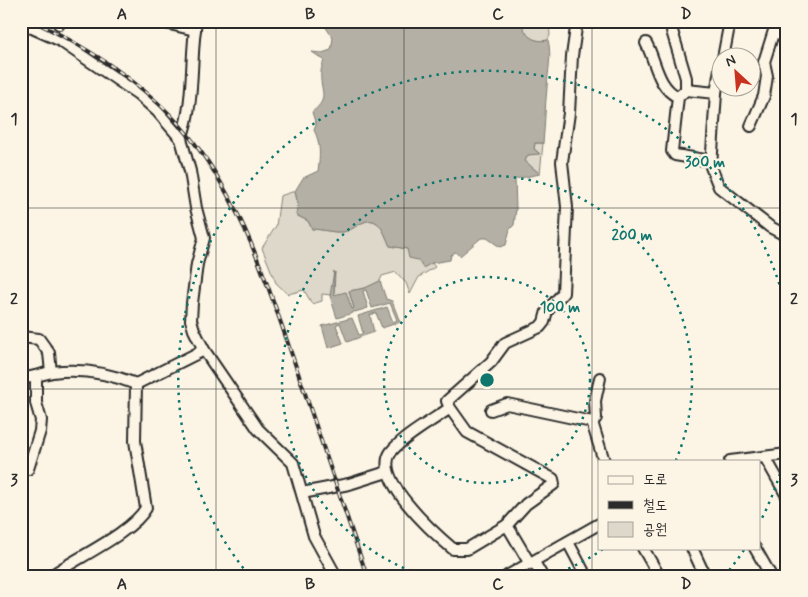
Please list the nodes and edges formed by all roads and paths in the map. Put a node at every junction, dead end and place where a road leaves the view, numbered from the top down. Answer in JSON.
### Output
{"nodes":[{"id":1,"x":157,"y":21,"type":"edge"},
{"id":2,"x":576,"y":21,"type":"edge"},
{"id":3,"x":730,"y":21,"type":"edge"},
{"id":4,"x":21,"y":23,"type":"edge"},
{"id":5,"x":196,"y":26,"type":"edge"},
{"id":6,"x":776,"y":26,"type":"edge"},
{"id":7,"x":672,"y":31,"type":"dead end"},
{"id":8,"x":787,"y":39,"type":"edge"},
{"id":9,"x":646,"y":43,"type":"dead end"},
{"id":10,"x":725,"y":48,"type":"edge"},
{"id":11,"x":686,"y":90,"type":"junction"},
{"id":12,"x":710,"y":92,"type":"edge"},
{"id":13,"x":678,"y":97,"type":"junction"},
{"id":14,"x":716,"y":98,"type":"edge"},
{"id":15,"x":751,"y":126,"type":"dead end"},
{"id":16,"x":180,"y":139,"type":"junction"},
{"id":17,"x":711,"y":161,"type":"junction"},
{"id":18,"x":787,"y":236,"type":"edge"},
{"id":19,"x":21,"y":337,"type":"edge"},
{"id":20,"x":204,"y":350,"type":"junction"},
{"id":21,"x":51,"y":372,"type":"junction"},
{"id":22,"x":36,"y":376,"type":"junction"},
{"id":23,"x":21,"y":378,"type":"edge"},
{"id":24,"x":600,"y":378,"type":"dead end"},
{"id":25,"x":136,"y":384,"type":"junction"},
{"id":26,"x":450,"y":408,"type":"junction"},
{"id":27,"x":491,"y":410,"type":"dead end"},
{"id":28,"x":592,"y":422,"type":"junction"},
{"id":29,"x":787,"y":454,"type":"edge"},
{"id":30,"x":765,"y":457,"type":"junction"},
{"id":31,"x":604,"y":460,"type":"edge"},
{"id":32,"x":739,"y":460,"type":"edge"},
{"id":33,"x":28,"y":469,"type":"dead end"},
{"id":34,"x":387,"y":472,"type":"junction"},
{"id":35,"x":302,"y":493,"type":"junction"},
{"id":36,"x":787,"y":496,"type":"edge"},
{"id":37,"x":506,"y":525,"type":"junction"},
{"id":38,"x":598,"y":525,"type":"edge"},
{"id":39,"x":568,"y":542,"type":"junction"},
{"id":40,"x":644,"y":550,"type":"edge"},
{"id":41,"x":693,"y":550,"type":"edge"},
{"id":42,"x":756,"y":550,"type":"edge"},
{"id":43,"x":532,"y":563,"type":"junction"},
{"id":44,"x":513,"y":575,"type":"edge"},
{"id":45,"x":583,"y":575,"type":"edge"},
{"id":46,"x":52,"y":576,"type":"edge"},
{"id":47,"x":336,"y":576,"type":"edge"},
{"id":48,"x":542,"y":576,"type":"edge"},
{"id":49,"x":659,"y":576,"type":"edge"},
{"id":50,"x":705,"y":576,"type":"edge"},
{"id":51,"x":771,"y":576,"type":"edge"}],
"edges":[{"from":1,"to":5,"type":"street"},
{"from":2,"to":26,"type":"street"},
{"from":3,"to":10,"type":"street"},
{"from":4,"to":16,"type":"street"},
{"from":5,"to":16,"type":"street"},
{"from":6,"to":8,"type":"street"},
{"from":6,"to":15,"type":"street"},
{"from":7,"to":11,"type":"street"},
{"from":9,"to":13,"type":"street"},
{"from":11,"to":12,"type":"street"},
{"from":11,"to":13,"type":"street"},
{"from":13,"to":17,"type":"street"},
{"from":14,"to":17,"type":"street"},
{"from":16,"to":20,"type":"street"},
{"from":17,"to":18,"type":"street"},
{"from":19,"to":21,"type":"street"},
{"from":20,"to":25,"type":"street"},
{"from":20,"to":35,"type":"street"},
{"from":21,"to":22,"type":"street"},
{"from":21,"to":25,"type":"street"},
{"from":22,"to":23,"type":"street"},
{"from":22,"to":33,"type":"street"},
{"from":24,"to":28,"type":"street"},
{"from":25,"to":46,"type":"street"},
{"from":26,"to":34,"type":"street"},
{"from":26,"to":37,"type":"street"},
{"from":27,"to":28,"type":"street"},
{"from":28,"to":31,"type":"street"},
{"from":29,"to":30,"type":"street"},
{"from":30,"to":32,"type":"street"},
{"from":30,"to":36,"type":"street"},
{"from":34,"to":35,"type":"street"},
{"from":34,"to":37,"type":"street"},
{"from":35,"to":47,"type":"street"},
{"from":37,"to":43,"type":"street"},
{"from":38,"to":39,"type":"street"},
{"from":39,"to":43,"type":"street"},
{"from":39,"to":45,"type":"street"},
{"from":40,"to":49,"type":"street"},
{"from":41,"to":50,"type":"street"},
{"from":42,"to":51,"type":"street"},
{"from":43,"to":44,"type":"street"},
{"from":43,"to":48,"type":"street"}]}
